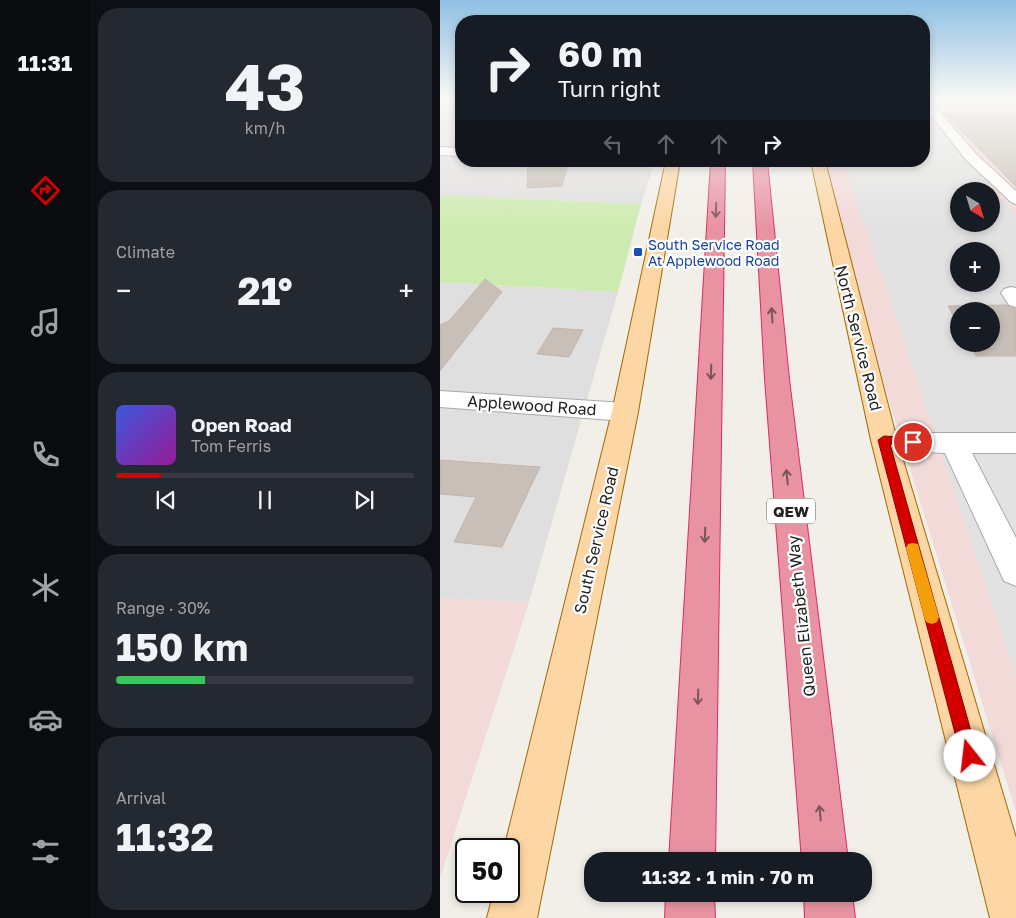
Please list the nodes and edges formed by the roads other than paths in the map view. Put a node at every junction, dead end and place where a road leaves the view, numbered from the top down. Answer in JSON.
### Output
{"nodes":[{"id":1,"x":958,"y":142,"type":"edge"},
{"id":2,"x":440,"y":151,"type":"edge"},
{"id":3,"x":455,"y":152,"type":"edge"},
{"id":4,"x":672,"y":167,"type":"edge"},
{"id":5,"x":718,"y":167,"type":"edge"},
{"id":6,"x":760,"y":167,"type":"edge"},
{"id":7,"x":819,"y":167,"type":"edge"},
{"id":8,"x":1016,"y":198,"type":"edge"},
{"id":9,"x":440,"y":398,"type":"edge"},
{"id":10,"x":625,"y":412,"type":"junction"},
{"id":11,"x":884,"y":440,"type":"junction"},
{"id":12,"x":954,"y":443,"type":"junction"},
{"id":13,"x":1016,"y":443,"type":"edge"},
{"id":14,"x":1016,"y":571,"type":"edge"},
{"id":15,"x":692,"y":852,"type":"edge"},
{"id":16,"x":824,"y":852,"type":"edge"},
{"id":17,"x":690,"y":902,"type":"edge"},
{"id":18,"x":829,"y":902,"type":"edge"},
{"id":19,"x":512,"y":918,"type":"edge"},
{"id":20,"x":690,"y":918,"type":"edge"},
{"id":21,"x":830,"y":918,"type":"edge"},
{"id":22,"x":1016,"y":918,"type":"edge"}],
"edges":[{"from":1,"to":8,"type":"street"},
{"from":2,"to":3,"type":"street"},
{"from":4,"to":10,"type":"main road","name":"South Service Road"},
{"from":5,"to":15,"type":"highway","one_way":true},
{"from":16,"to":6,"type":"highway","name":"Queen Elizabeth Way","number":"QEW","one_way":true},
{"from":7,"to":11,"type":"main road","name":"North Service Road"},
{"from":9,"to":10,"type":"street","name":"Applewood Road"},
{"from":10,"to":19,"type":"main road","name":"South Service Road"},
{"from":11,"to":12,"type":"street"},
{"from":11,"to":22,"type":"main road","name":"North Service Road"},
{"from":12,"to":13,"type":"street"},
{"from":12,"to":14,"type":"street"},
{"from":17,"to":20,"type":"highway"},
{"from":18,"to":21,"type":"highway"}]}
